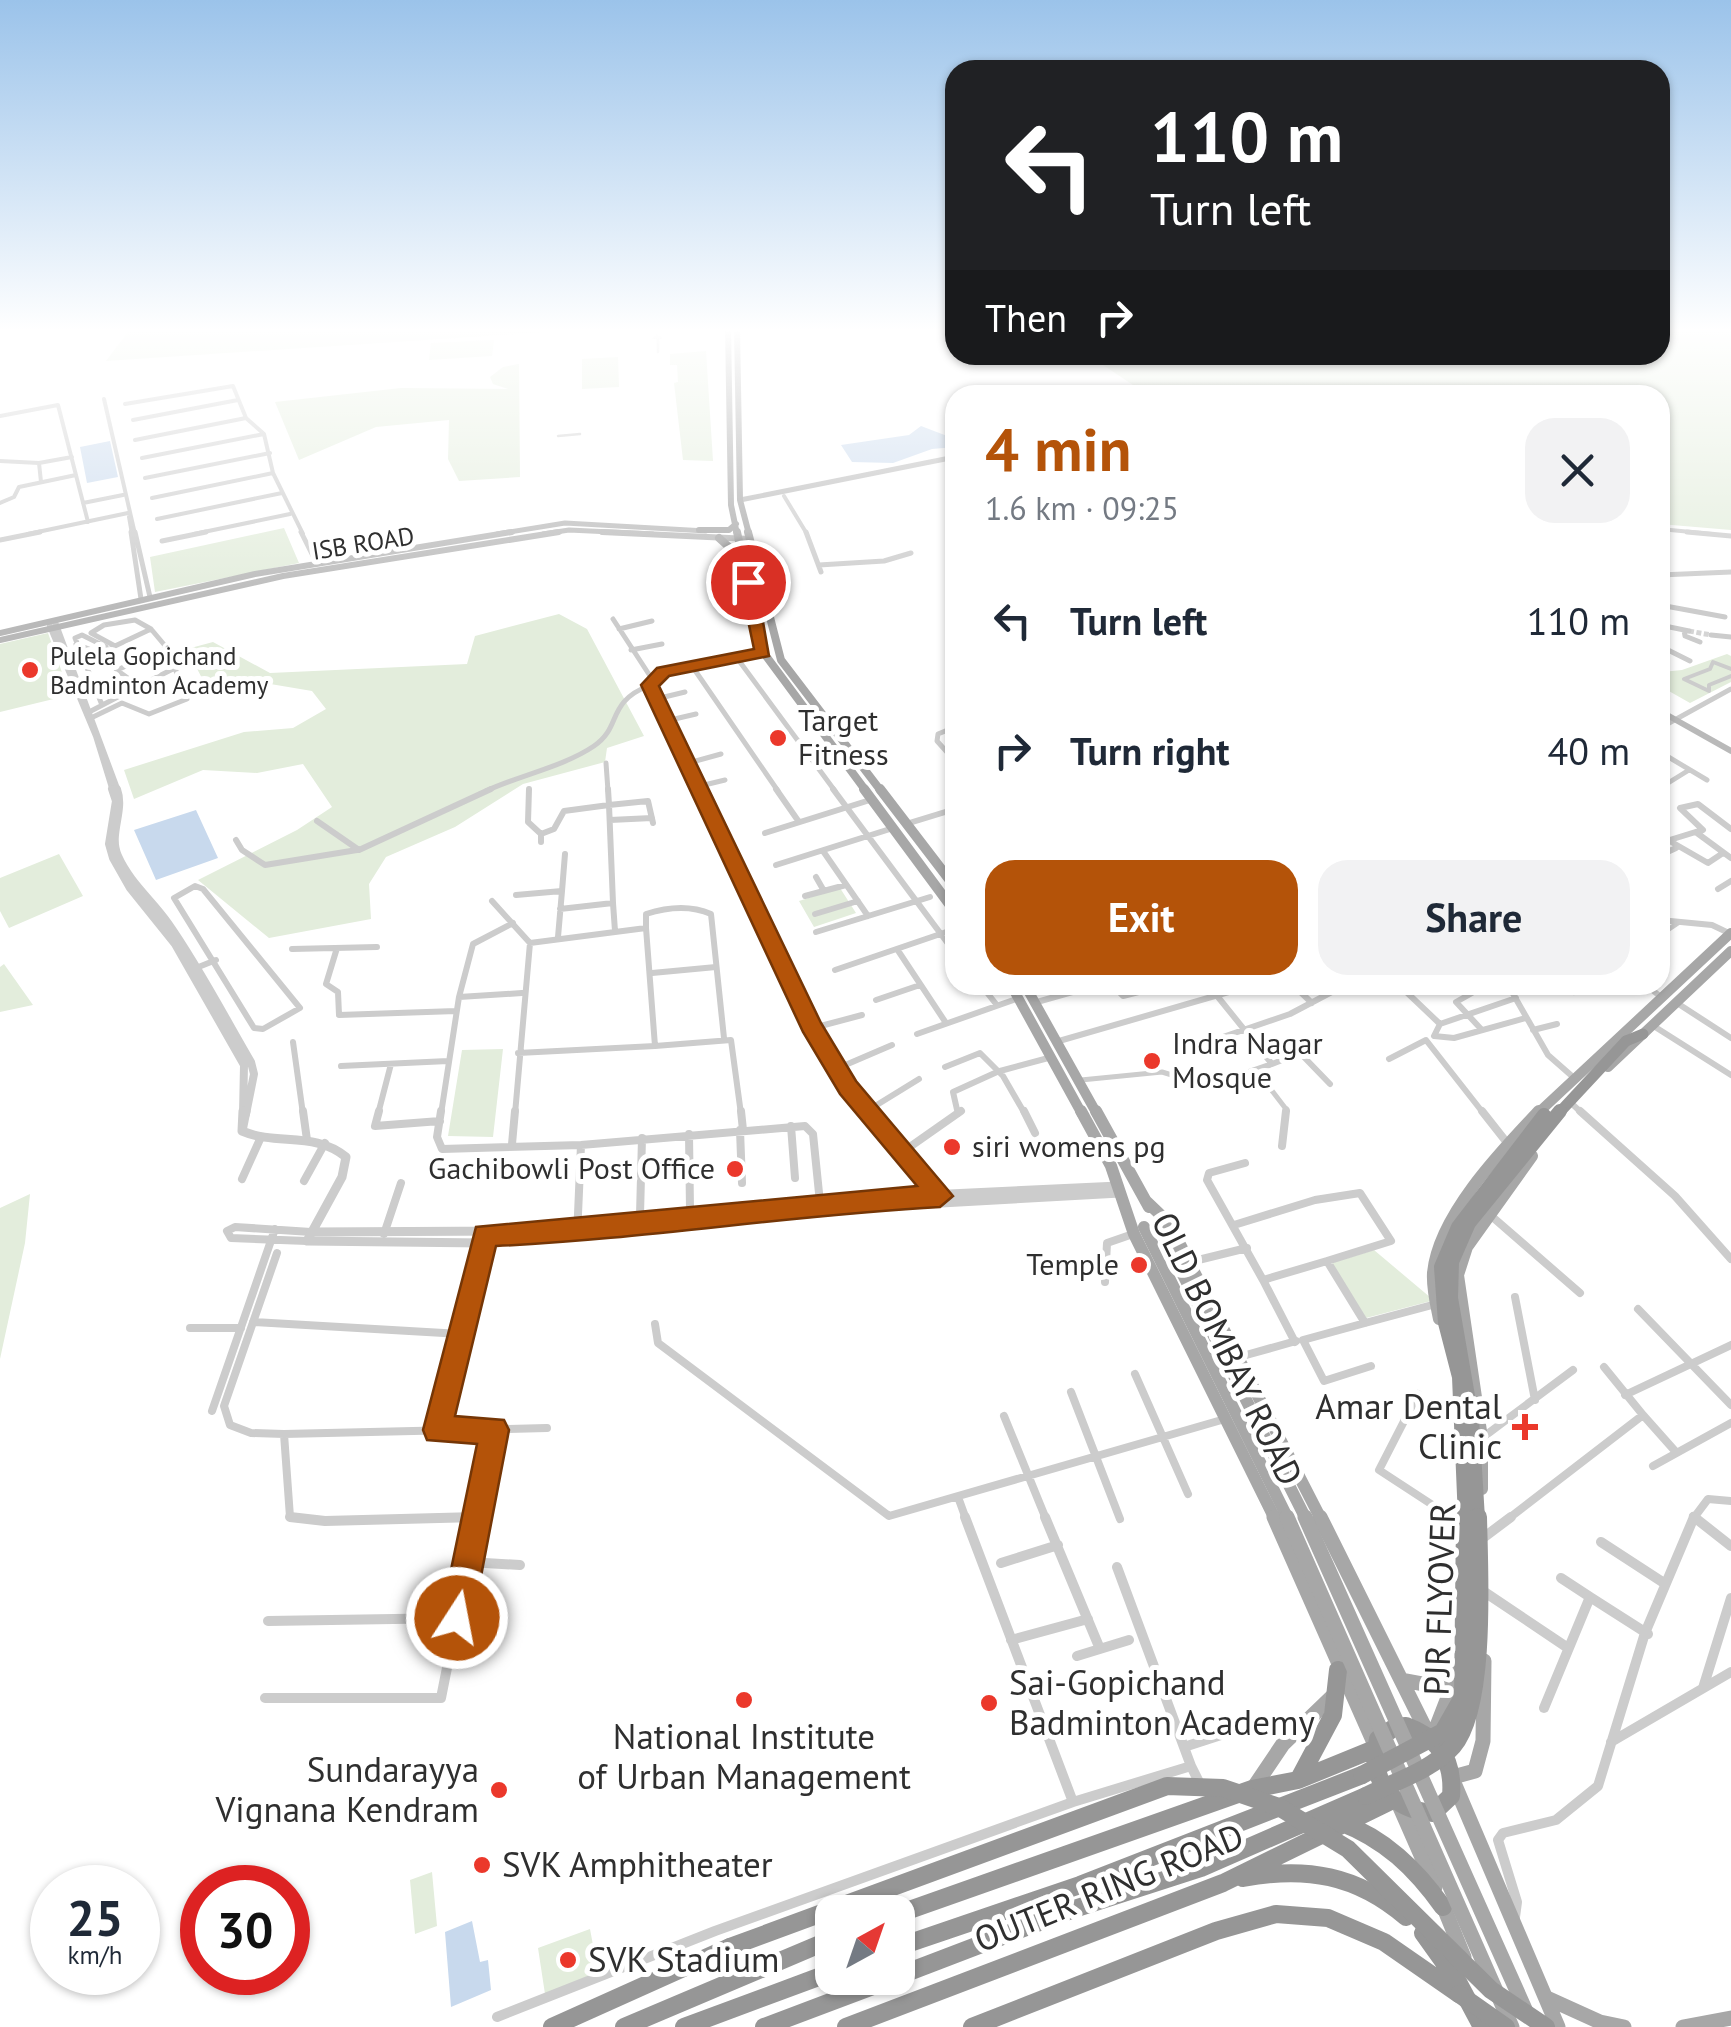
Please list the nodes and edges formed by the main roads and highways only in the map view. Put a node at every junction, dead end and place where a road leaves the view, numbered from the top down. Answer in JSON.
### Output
{"nodes":[{"id":1,"x":729,"y":423,"type":"edge"},
{"id":2,"x":739,"y":423,"type":"edge"},
{"id":3,"x":945,"y":461,"type":"edge"},
{"id":4,"x":945,"y":461,"type":"edge"},
{"id":5,"x":741,"y":502,"type":"junction"},
{"id":6,"x":699,"y":530,"type":"joint"},
{"id":7,"x":737,"y":532,"type":"junction"},
{"id":8,"x":749,"y":536,"type":"junction"},
{"id":9,"x":720,"y":538,"type":"junction"},
{"id":10,"x":464,"y":543,"type":"junction"},
{"id":11,"x":743,"y":562,"type":"junction"},
{"id":12,"x":52,"y":624,"type":"junction"},
{"id":13,"x":0,"y":636,"type":"edge"},
{"id":14,"x":774,"y":636,"type":"junction"},
{"id":15,"x":762,"y":637,"type":"junction"},
{"id":16,"x":1670,"y":714,"type":"edge"},
{"id":17,"x":1731,"y":748,"type":"edge"},
{"id":18,"x":945,"y":874,"type":"edge"},
{"id":19,"x":945,"y":899,"type":"edge"},
{"id":20,"x":1731,"y":933,"type":"edge"},
{"id":21,"x":1729,"y":955,"type":"edge"},
{"id":22,"x":1670,"y":988,"type":"edge"},
{"id":23,"x":1018,"y":995,"type":"edge"},
{"id":24,"x":1031,"y":995,"type":"edge"},
{"id":25,"x":1662,"y":995,"type":"edge"},
{"id":26,"x":1634,"y":1033,"type":"junction"},
{"id":27,"x":1146,"y":1201,"type":"junction"},
{"id":28,"x":1145,"y":1228,"type":"junction"},
{"id":29,"x":1339,"y":1555,"type":"junction"},
{"id":30,"x":1298,"y":1569,"type":"junction"},
{"id":31,"x":1458,"y":1669,"type":"junction"},
{"id":32,"x":1338,"y":1670,"type":"junction"},
{"id":33,"x":1404,"y":1679,"type":"junction"},
{"id":34,"x":1338,"y":1690,"type":"junction"},
{"id":35,"x":1430,"y":1737,"type":"junction"},
{"id":36,"x":1375,"y":1748,"type":"junction"},
{"id":37,"x":1298,"y":1780,"type":"junction"},
{"id":38,"x":1453,"y":1780,"type":"junction"},
{"id":39,"x":1252,"y":1790,"type":"junction"},
{"id":40,"x":1396,"y":1802,"type":"junction"},
{"id":41,"x":1340,"y":1822,"type":"junction"},
{"id":42,"x":1223,"y":1883,"type":"junction"},
{"id":43,"x":1444,"y":1907,"type":"junction"},
{"id":44,"x":915,"y":1908,"type":"edge"},
{"id":45,"x":915,"y":1941,"type":"edge"},
{"id":46,"x":815,"y":1945,"type":"edge"},
{"id":47,"x":915,"y":1970,"type":"edge"},
{"id":48,"x":815,"y":1978,"type":"edge"},
{"id":49,"x":848,"y":1995,"type":"edge"},
{"id":50,"x":1546,"y":1998,"type":"junction"},
{"id":51,"x":1731,"y":2018,"type":"edge"},
{"id":52,"x":552,"y":2027,"type":"edge"},
{"id":53,"x":624,"y":2027,"type":"edge"},
{"id":54,"x":684,"y":2027,"type":"edge"},
{"id":55,"x":764,"y":2027,"type":"edge"},
{"id":56,"x":846,"y":2027,"type":"edge"},
{"id":57,"x":972,"y":2027,"type":"edge"},
{"id":58,"x":1482,"y":2027,"type":"edge"},
{"id":59,"x":1492,"y":2027,"type":"edge"},
{"id":60,"x":1509,"y":2027,"type":"edge"},
{"id":61,"x":1533,"y":2027,"type":"edge"},
{"id":62,"x":1546,"y":2027,"type":"edge"},
{"id":63,"x":1558,"y":2027,"type":"edge"},
{"id":64,"x":1624,"y":2027,"type":"edge"},
{"id":65,"x":1683,"y":2027,"type":"edge"}],
"edges":[{"from":1,"to":7,"type":"main road"},
{"from":2,"to":5,"type":"main road"},
{"from":3,"to":5,"type":"main road"},
{"from":4,"to":5,"type":"main road"},
{"from":5,"to":8,"type":"main road"},
{"from":6,"to":7,"type":"main road"},
{"from":6,"to":10,"type":"main road","name":"ISB ROAD"},
{"from":7,"to":8,"type":"main road","name":"ISB ROAD"},
{"from":7,"to":9,"type":"main road","name":"ISB ROAD"},
{"from":7,"to":11,"type":"main road"},
{"from":8,"to":14,"type":"main road"},
{"from":9,"to":10,"type":"main road","name":"ISB ROAD"},
{"from":9,"to":11,"type":"main road"},
{"from":10,"to":12,"type":"main road","name":"ISB ROAD"},
{"from":10,"to":12,"type":"main road","name":"ISB ROAD"},
{"from":11,"to":15,"type":"main road"},
{"from":12,"to":13,"type":"main road","name":"ISB ROAD"},
{"from":14,"to":15,"type":"main road"},
{"from":14,"to":18,"type":"main road"},
{"from":15,"to":19,"type":"main road"},
{"from":16,"to":17,"type":"main road"},
{"from":20,"to":22,"type":"main road"},
{"from":21,"to":26,"type":"main road"},
{"from":23,"to":28,"type":"main road","name":"OLD BOMBAY ROAD"},
{"from":24,"to":27,"type":"main road"},
{"from":25,"to":26,"type":"main road"},
{"from":26,"to":31,"type":"main road"},
{"from":26,"to":38,"type":"main road"},
{"from":26,"to":45,"type":"highway","name":"PJR FLYOVER","bridge":true},
{"from":26,"to":47,"type":"highway","name":"PJR FLYOVER","bridge":true},
{"from":27,"to":28,"type":"main road"},
{"from":27,"to":29,"type":"main road","name":"OLD BOMBAY ROAD"},
{"from":28,"to":30,"type":"main road","name":"OLD BOMBAY ROAD"},
{"from":28,"to":60,"type":"main road","bridge":true},
{"from":28,"to":61,"type":"main road","bridge":true},
{"from":29,"to":30,"type":"main road"},
{"from":29,"to":33,"type":"main road","name":"OLD BOMBAY ROAD"},
{"from":30,"to":32,"type":"main road","name":"OLD BOMBAY ROAD"},
{"from":31,"to":33,"type":"main road"},
{"from":31,"to":35,"type":"main road"},
{"from":32,"to":34,"type":"highway"},
{"from":32,"to":36,"type":"main road","name":"OLD BOMBAY ROAD"},
{"from":33,"to":35,"type":"main road","name":"OLD BOMBAY ROAD"},
{"from":34,"to":37,"type":"highway"},
{"from":34,"to":39,"type":"main road"},
{"from":35,"to":36,"type":"highway"},
{"from":35,"to":38,"type":"highway"},
{"from":36,"to":37,"type":"highway","name":"OUTER RING ROAD"},
{"from":36,"to":40,"type":"highway"},
{"from":37,"to":39,"type":"highway","name":"OUTER RING ROAD"},
{"from":38,"to":40,"type":"highway"},
{"from":38,"to":50,"type":"main road"},
{"from":39,"to":44,"type":"highway","name":"OUTER RING ROAD"},
{"from":40,"to":41,"type":"highway","name":"OUTER RING ROAD"},
{"from":40,"to":43,"type":"main road"},
{"from":41,"to":42,"type":"highway","name":"OUTER RING ROAD"},
{"from":41,"to":43,"type":"highway"},
{"from":42,"to":56,"type":"highway","name":"OUTER RING ROAD"},
{"from":42,"to":58,"type":"highway"},
{"from":43,"to":59,"type":"main road"},
{"from":46,"to":53,"type":"highway"},
{"from":48,"to":54,"type":"highway"},
{"from":49,"to":55,"type":"highway","name":"PJR FLYOVER"},
{"from":50,"to":63,"type":"main road"},
{"from":50,"to":64,"type":"main road"},
{"from":51,"to":65,"type":"main road"},
{"from":52,"to":62,"type":"highway","bridge":true},
{"from":57,"to":60,"type":"highway","bridge":true}]}
